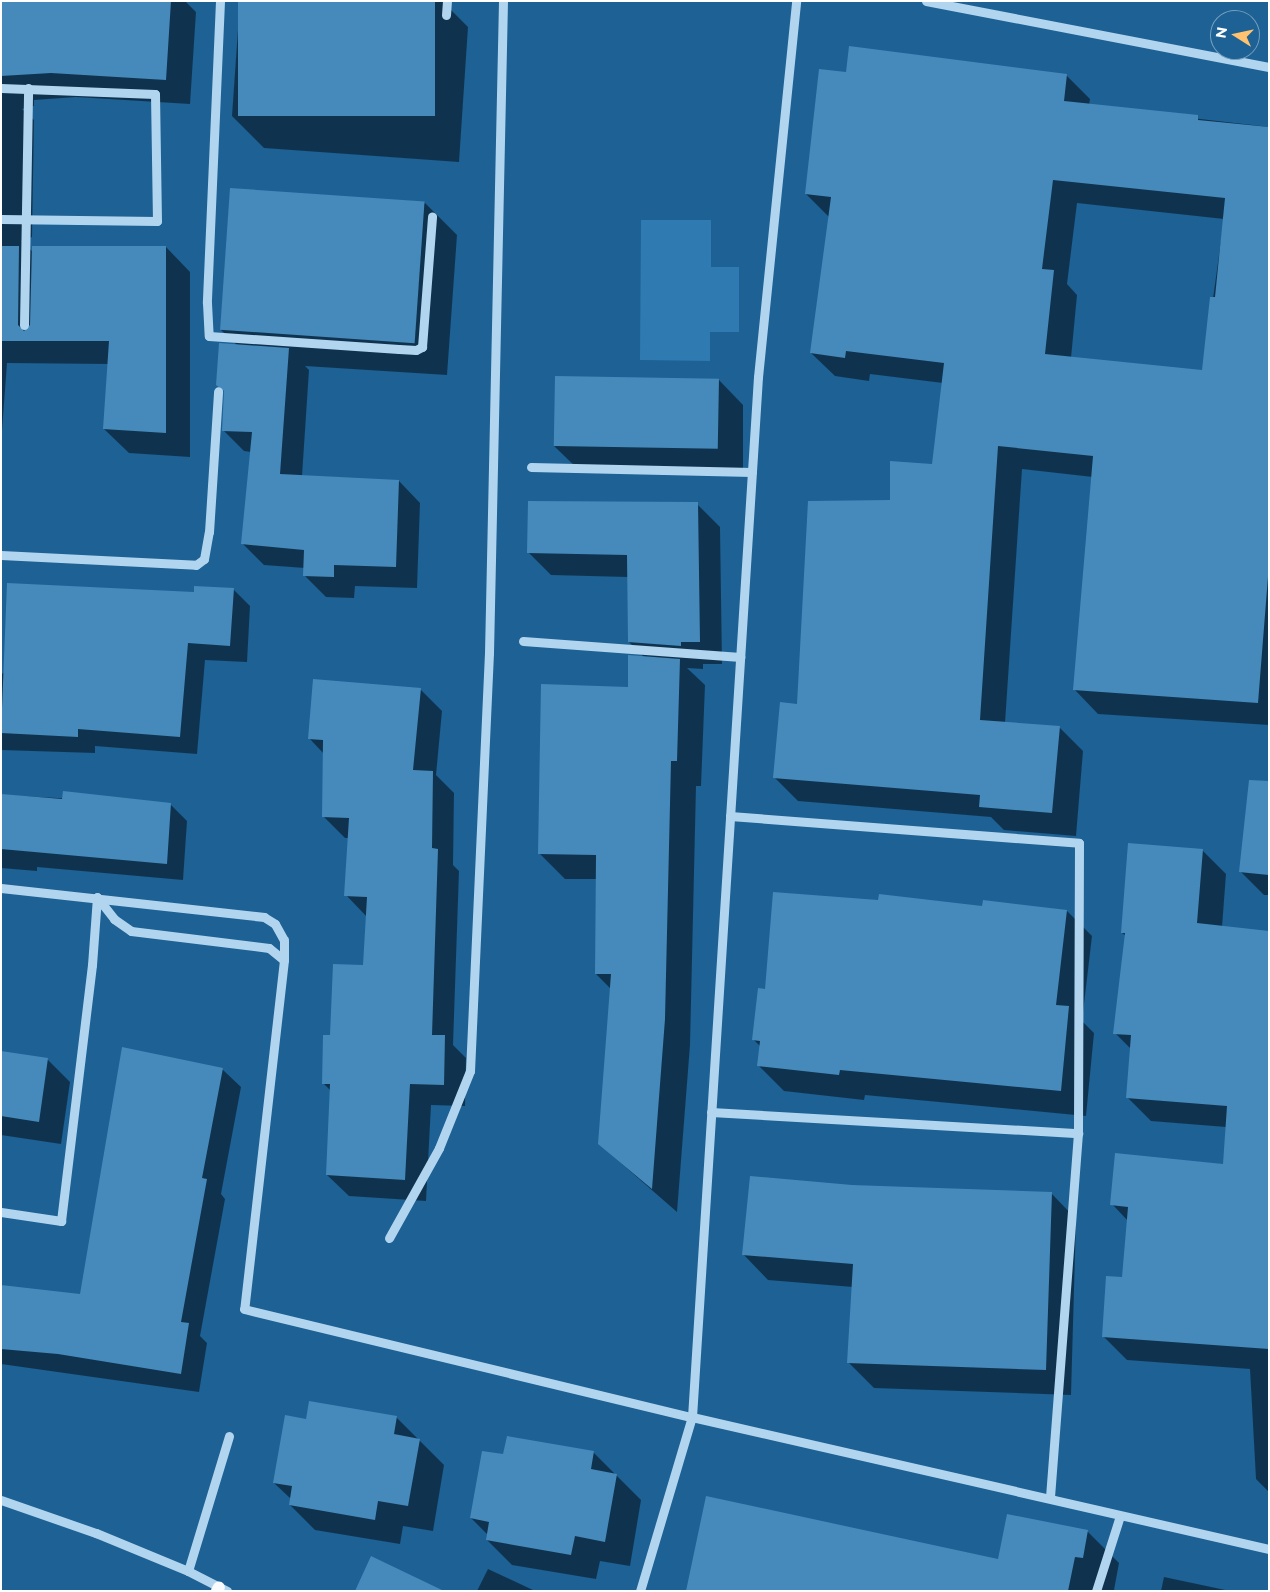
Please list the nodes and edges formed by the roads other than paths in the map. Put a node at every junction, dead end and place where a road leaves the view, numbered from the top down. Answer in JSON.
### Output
{"nodes":[{"id":1,"x":220,"y":1,"type":"edge"},
{"id":2,"x":447,"y":1,"type":"edge"},
{"id":3,"x":503,"y":1,"type":"edge"},
{"id":4,"x":796,"y":1,"type":"edge"},
{"id":5,"x":926,"y":1,"type":"edge"},
{"id":6,"x":446,"y":15,"type":"dead end"},
{"id":7,"x":1269,"y":67,"type":"edge"},
{"id":8,"x":1,"y":88,"type":"edge"},
{"id":9,"x":28,"y":88,"type":"junction"},
{"id":10,"x":432,"y":216,"type":"dead end"},
{"id":11,"x":1,"y":219,"type":"edge"},
{"id":12,"x":27,"y":219,"type":"junction"},
{"id":13,"x":24,"y":325,"type":"dead end"},
{"id":14,"x":218,"y":391,"type":"dead end"},
{"id":15,"x":531,"y":467,"type":"dead end"},
{"id":16,"x":752,"y":472,"type":"junction"},
{"id":17,"x":1,"y":555,"type":"edge"},
{"id":18,"x":523,"y":641,"type":"dead end"},
{"id":19,"x":740,"y":657,"type":"junction"},
{"id":20,"x":730,"y":816,"type":"junction"},
{"id":21,"x":1,"y":888,"type":"edge"},
{"id":22,"x":96,"y":896,"type":"junction"},
{"id":23,"x":284,"y":960,"type":"junction"},
{"id":24,"x":711,"y":1112,"type":"junction"},
{"id":25,"x":1078,"y":1133,"type":"junction"},
{"id":26,"x":1,"y":1212,"type":"edge"},
{"id":27,"x":389,"y":1238,"type":"dead end"},
{"id":28,"x":692,"y":1417,"type":"junction"},
{"id":29,"x":229,"y":1436,"type":"dead end"},
{"id":30,"x":1050,"y":1498,"type":"junction"},
{"id":31,"x":1,"y":1500,"type":"edge"},
{"id":32,"x":1120,"y":1516,"type":"junction"},
{"id":33,"x":1269,"y":1549,"type":"edge"},
{"id":34,"x":188,"y":1571,"type":"junction"},
{"id":35,"x":221,"y":1589,"type":"edge"},
{"id":36,"x":640,"y":1591,"type":"edge"},
{"id":37,"x":1096,"y":1591,"type":"edge"}],
"edges":[{"from":1,"to":10,"type":"street"},
{"from":2,"to":6,"type":"street"},
{"from":3,"to":27,"type":"street"},
{"from":4,"to":16,"type":"street"},
{"from":5,"to":7,"type":"street"},
{"from":8,"to":9,"type":"street"},
{"from":9,"to":12,"type":"street"},
{"from":9,"to":12,"type":"street"},
{"from":11,"to":12,"type":"street"},
{"from":12,"to":13,"type":"street"},
{"from":14,"to":17,"type":"street"},
{"from":15,"to":16,"type":"street"},
{"from":16,"to":19,"type":"street"},
{"from":18,"to":19,"type":"street"},
{"from":19,"to":20,"type":"street"},
{"from":20,"to":24,"type":"street"},
{"from":20,"to":25,"type":"street"},
{"from":21,"to":22,"type":"street"},
{"from":22,"to":23,"type":"street"},
{"from":22,"to":23,"type":"street"},
{"from":22,"to":26,"type":"street"},
{"from":23,"to":28,"type":"street"},
{"from":24,"to":25,"type":"street"},
{"from":24,"to":28,"type":"street"},
{"from":25,"to":30,"type":"street"},
{"from":28,"to":30,"type":"street"},
{"from":28,"to":36,"type":"street"},
{"from":29,"to":34,"type":"street"},
{"from":30,"to":32,"type":"street"},
{"from":31,"to":34,"type":"street"},
{"from":32,"to":33,"type":"street"},
{"from":32,"to":37,"type":"street"},
{"from":34,"to":35,"type":"street"}]}
